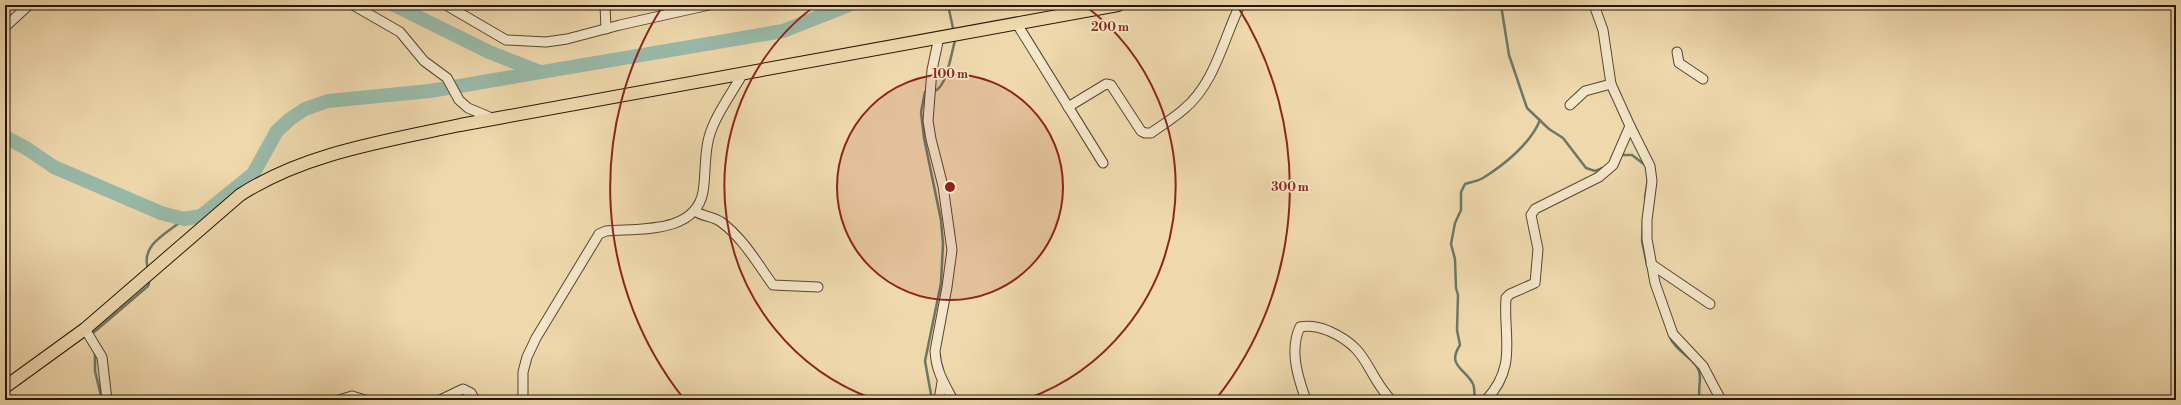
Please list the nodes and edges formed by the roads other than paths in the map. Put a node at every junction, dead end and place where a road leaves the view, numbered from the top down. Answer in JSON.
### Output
{"nodes":[{"id":1,"x":28,"y":5,"type":"edge"},
{"id":2,"x":352,"y":5,"type":"edge"},
{"id":3,"x":446,"y":5,"type":"edge"},
{"id":4,"x":605,"y":5,"type":"edge"},
{"id":5,"x":709,"y":5,"type":"edge"},
{"id":6,"x":1118,"y":5,"type":"edge"},
{"id":7,"x":1240,"y":5,"type":"edge"},
{"id":8,"x":1594,"y":5,"type":"edge"},
{"id":9,"x":1017,"y":24,"type":"junction"},
{"id":10,"x":5,"y":27,"type":"edge"},
{"id":11,"x":606,"y":28,"type":"junction"},
{"id":12,"x":939,"y":37,"type":"junction"},
{"id":13,"x":1678,"y":52,"type":"dead end"},
{"id":14,"x":742,"y":75,"type":"junction"},
{"id":15,"x":1703,"y":79,"type":"dead end"},
{"id":16,"x":1611,"y":84,"type":"junction"},
{"id":17,"x":1570,"y":105,"type":"dead end"},
{"id":18,"x":1068,"y":107,"type":"junction"},
{"id":19,"x":496,"y":119,"type":"junction"},
{"id":20,"x":1630,"y":126,"type":"junction"},
{"id":21,"x":1103,"y":163,"type":"dead end"},
{"id":22,"x":695,"y":211,"type":"junction"},
{"id":23,"x":1651,"y":264,"type":"junction"},
{"id":24,"x":818,"y":287,"type":"dead end"},
{"id":25,"x":1710,"y":304,"type":"dead end"},
{"id":26,"x":85,"y":328,"type":"junction"},
{"id":27,"x":942,"y":382,"type":"junction"},
{"id":28,"x":5,"y":387,"type":"edge"},
{"id":29,"x":107,"y":400,"type":"edge"},
{"id":30,"x":338,"y":400,"type":"edge"},
{"id":31,"x":365,"y":400,"type":"edge"},
{"id":32,"x":440,"y":400,"type":"edge"},
{"id":33,"x":475,"y":400,"type":"edge"},
{"id":34,"x":523,"y":400,"type":"edge"},
{"id":35,"x":939,"y":400,"type":"edge"},
{"id":36,"x":953,"y":400,"type":"edge"},
{"id":37,"x":1306,"y":400,"type":"edge"},
{"id":38,"x":1391,"y":400,"type":"edge"},
{"id":39,"x":1486,"y":400,"type":"edge"},
{"id":40,"x":1721,"y":400,"type":"edge"}],
"edges":[{"from":1,"to":10,"type":"street"},
{"from":2,"to":19,"type":"street"},
{"from":3,"to":11,"type":"street"},
{"from":4,"to":11,"type":"street"},
{"from":5,"to":11,"type":"street"},
{"from":6,"to":9,"type":"main road"},
{"from":7,"to":18,"type":"street"},
{"from":8,"to":16,"type":"street"},
{"from":9,"to":12,"type":"main road"},
{"from":9,"to":18,"type":"street"},
{"from":12,"to":14,"type":"main road"},
{"from":12,"to":27,"type":"street"},
{"from":13,"to":15,"type":"street"},
{"from":14,"to":19,"type":"main road"},
{"from":14,"to":22,"type":"street"},
{"from":16,"to":17,"type":"street"},
{"from":16,"to":20,"type":"street"},
{"from":18,"to":21,"type":"street"},
{"from":19,"to":26,"type":"main road"},
{"from":20,"to":23,"type":"street"},
{"from":20,"to":39,"type":"street"},
{"from":22,"to":24,"type":"street"},
{"from":22,"to":34,"type":"street"},
{"from":23,"to":25,"type":"street"},
{"from":23,"to":40,"type":"street"},
{"from":26,"to":28,"type":"main road"},
{"from":26,"to":29,"type":"street"},
{"from":27,"to":35,"type":"street"},
{"from":27,"to":36,"type":"street"},
{"from":30,"to":31,"type":"street"},
{"from":32,"to":33,"type":"street"},
{"from":37,"to":38,"type":"street"}]}
